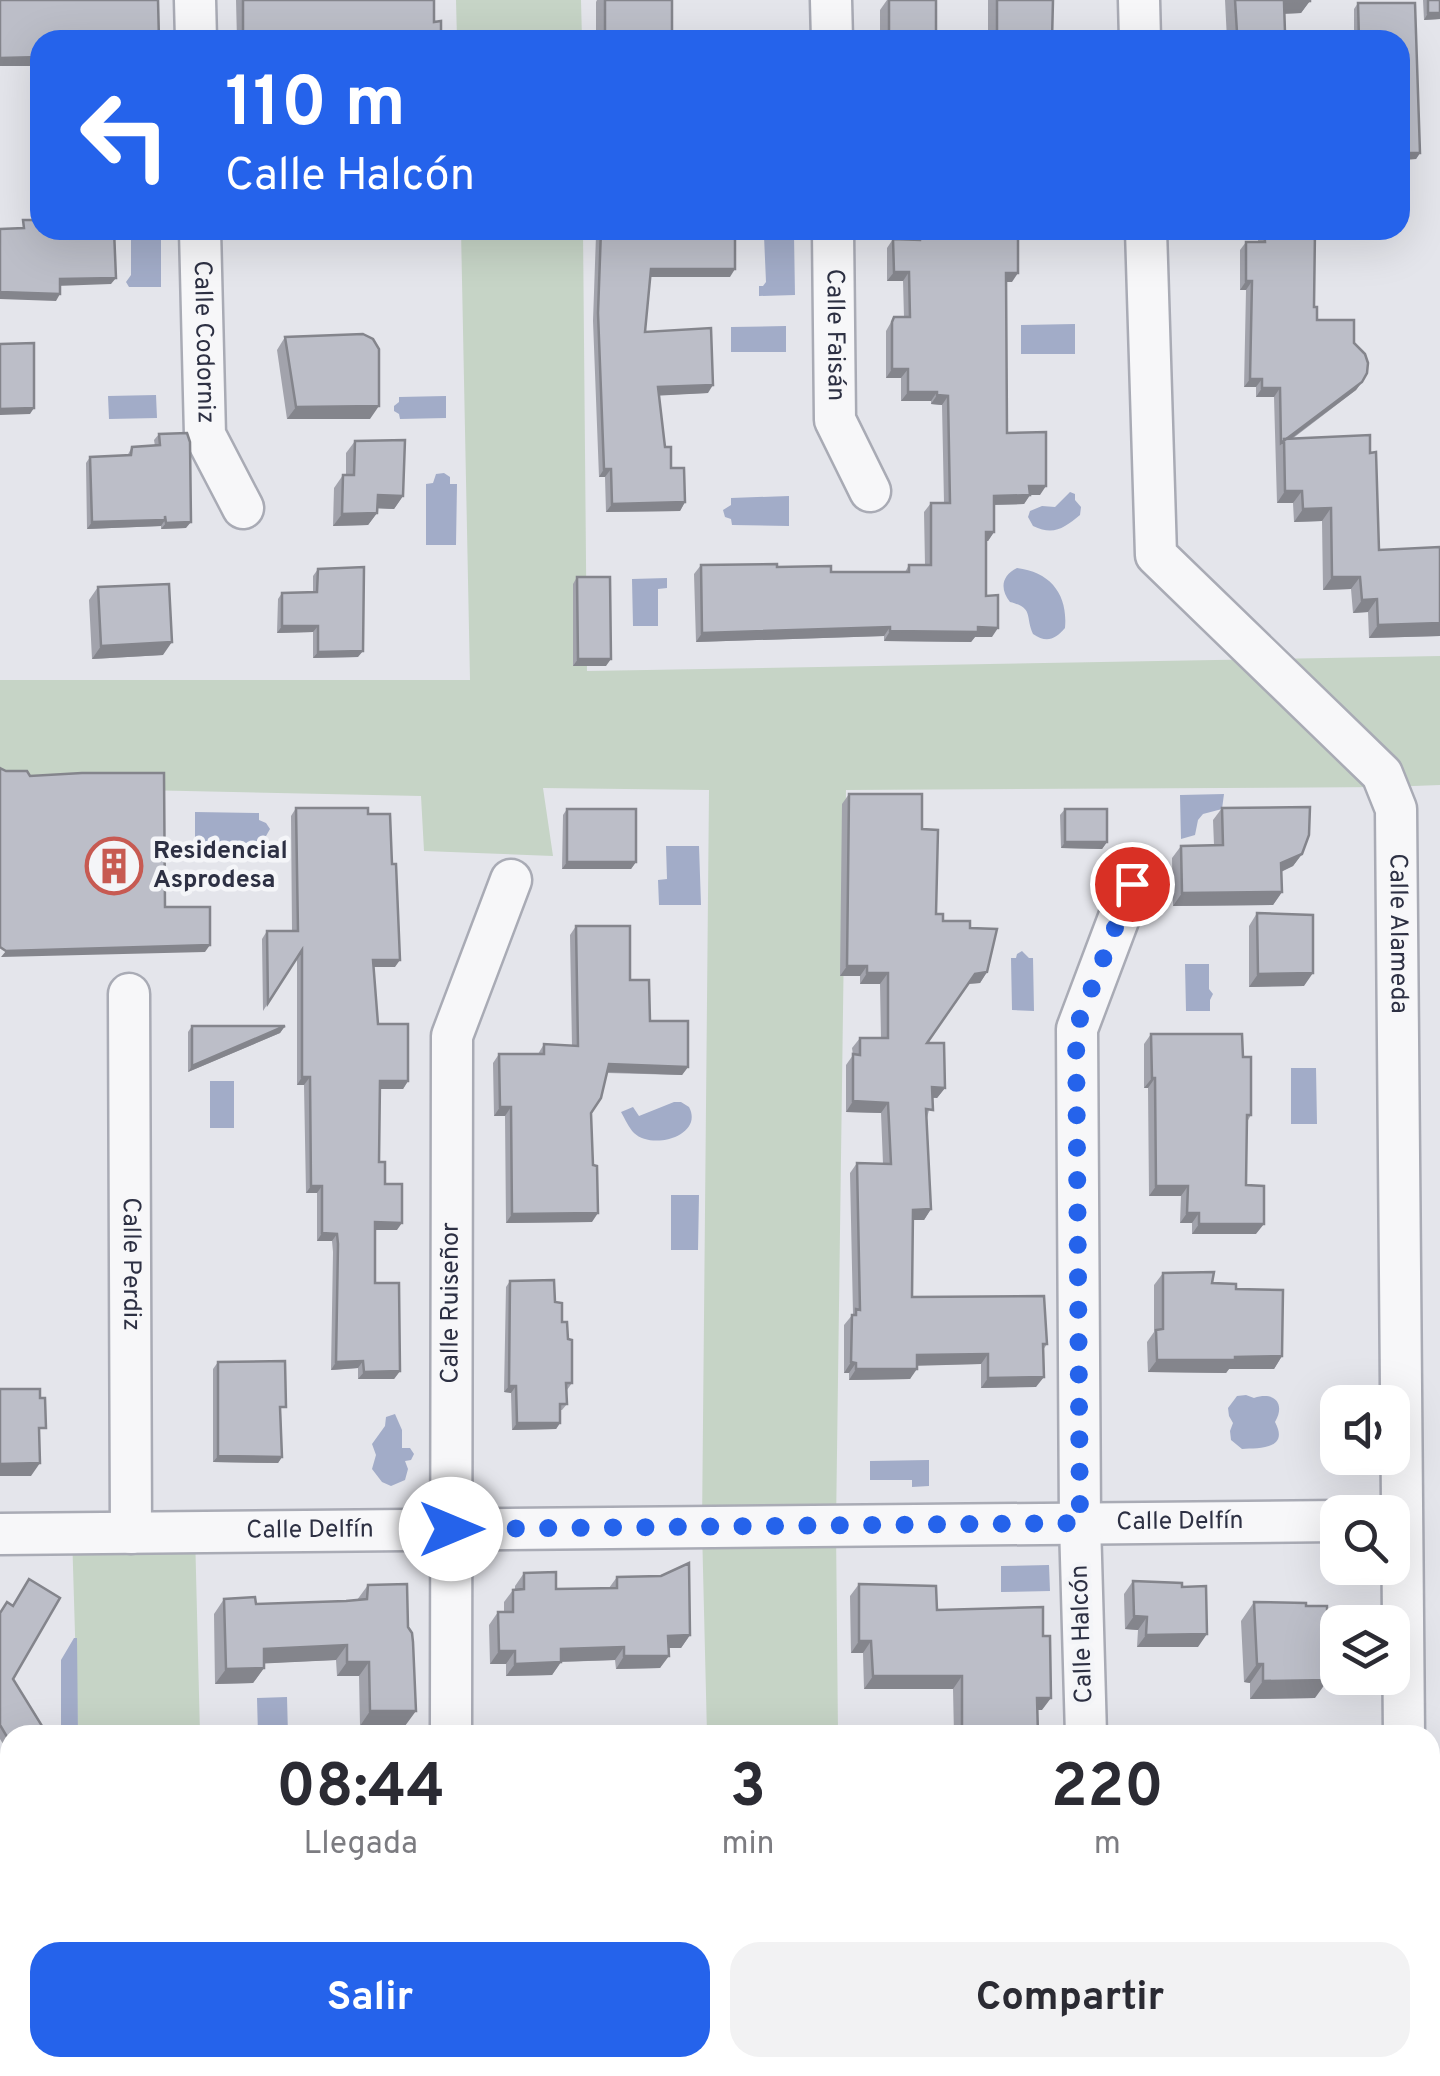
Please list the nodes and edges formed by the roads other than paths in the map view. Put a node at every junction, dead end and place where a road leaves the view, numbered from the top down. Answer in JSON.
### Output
{"nodes":[{"id":1,"x":195,"y":0,"type":"edge"},
{"id":2,"x":831,"y":0,"type":"edge"},
{"id":3,"x":1139,"y":0,"type":"edge"},
{"id":4,"x":196,"y":30,"type":"edge"},
{"id":5,"x":832,"y":30,"type":"edge"},
{"id":6,"x":1140,"y":30,"type":"edge"},
{"id":7,"x":200,"y":240,"type":"edge"},
{"id":8,"x":834,"y":240,"type":"edge"},
{"id":9,"x":1146,"y":240,"type":"edge"},
{"id":10,"x":870,"y":491,"type":"dead end"},
{"id":11,"x":243,"y":508,"type":"dead end"},
{"id":12,"x":512,"y":880,"type":"dead end"},
{"id":13,"x":1132,"y":884,"type":"dead end"},
{"id":14,"x":129,"y":994,"type":"dead end"},
{"id":15,"x":1412,"y":1520,"type":"edge"},
{"id":16,"x":1320,"y":1521,"type":"edge"},
{"id":17,"x":1080,"y":1523,"type":"junction"},
{"id":18,"x":451,"y":1529,"type":"junction"},
{"id":19,"x":131,"y":1532,"type":"junction"},
{"id":20,"x":0,"y":1534,"type":"edge"},
{"id":21,"x":451,"y":1725,"type":"edge"},
{"id":22,"x":1086,"y":1725,"type":"edge"},
{"id":23,"x":1404,"y":1725,"type":"edge"}],
"edges":[{"from":1,"to":4,"type":"street"},
{"from":2,"to":5,"type":"street"},
{"from":3,"to":6,"type":"street"},
{"from":7,"to":11,"type":"street","name":"Calle Codorniz"},
{"from":8,"to":10,"type":"street","name":"Calle Faisán"},
{"from":9,"to":15,"type":"street","name":"Calle Alameda"},
{"from":12,"to":18,"type":"street","name":"Calle Ruiseñor"},
{"from":13,"to":17,"type":"street","name":"Calle Halcón"},
{"from":14,"to":19,"type":"street","name":"Calle Perdiz"},
{"from":15,"to":23,"type":"street","name":"Calle Alameda"},
{"from":16,"to":17,"type":"street","name":"Calle Delfín"},
{"from":17,"to":18,"type":"street","name":"Calle Delfín"},
{"from":17,"to":22,"type":"street","name":"Calle Halcón"},
{"from":18,"to":19,"type":"street","name":"Calle Delfín"},
{"from":18,"to":21,"type":"street","name":"Calle Ruiseñor"},
{"from":19,"to":20,"type":"street","name":"Calle Delfín"}]}
